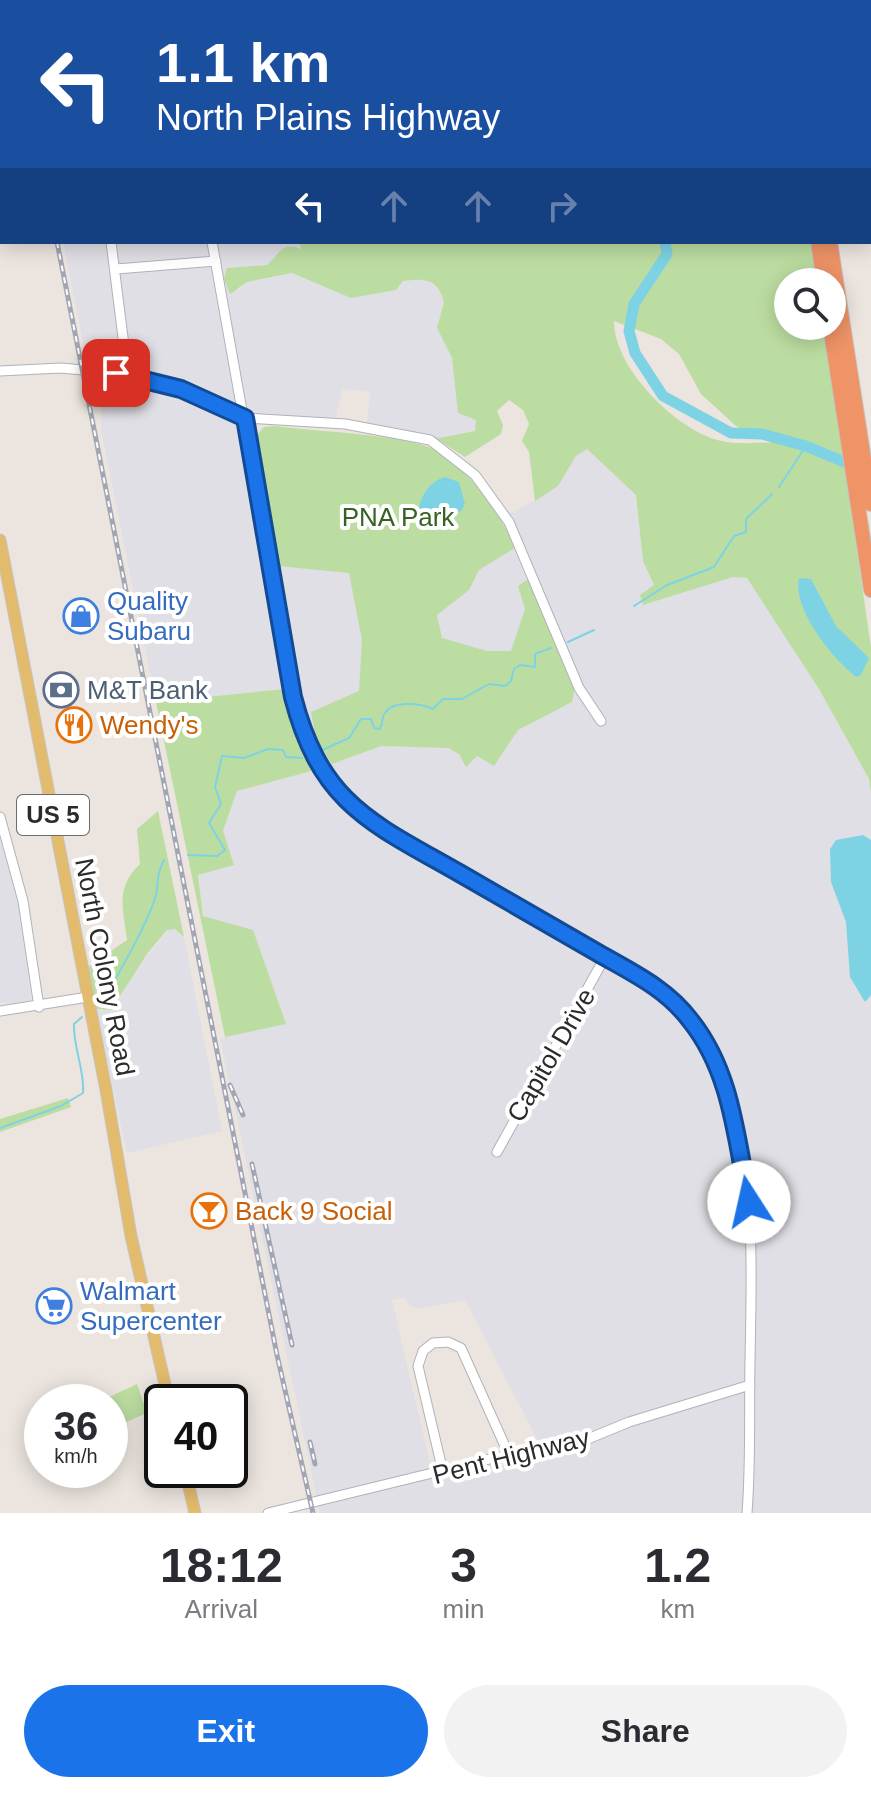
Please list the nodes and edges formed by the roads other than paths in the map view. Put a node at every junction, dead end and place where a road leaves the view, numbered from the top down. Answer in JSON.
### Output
{"nodes":[{"id":1,"x":111,"y":244,"type":"edge"},
{"id":2,"x":212,"y":244,"type":"edge"},
{"id":3,"x":818,"y":244,"type":"edge"},
{"id":4,"x":830,"y":244,"type":"edge"},
{"id":5,"x":216,"y":261,"type":"junction"},
{"id":6,"x":822,"y":268,"type":"edge"},
{"id":7,"x":116,"y":269,"type":"junction"},
{"id":8,"x":833,"y":340,"type":"edge"},
{"id":9,"x":0,"y":371,"type":"edge"},
{"id":10,"x":125,"y":377,"type":"junction"},
{"id":11,"x":245,"y":418,"type":"junction"},
{"id":12,"x":856,"y":452,"type":"junction"},
{"id":13,"x":861,"y":482,"type":"junction"},
{"id":14,"x":871,"y":504,"type":"edge"},
{"id":15,"x":0,"y":540,"type":"edge"},
{"id":16,"x":871,"y":590,"type":"edge"},
{"id":17,"x":601,"y":721,"type":"dead end"},
{"id":18,"x":0,"y":817,"type":"edge"},
{"id":19,"x":605,"y":957,"type":"junction"},
{"id":20,"x":88,"y":997,"type":"junction"},
{"id":21,"x":39,"y":1007,"type":"junction"},
{"id":22,"x":0,"y":1011,"type":"edge"},
{"id":23,"x":497,"y":1152,"type":"dead end"},
{"id":24,"x":165,"y":1384,"type":"edge"},
{"id":25,"x":750,"y":1385,"type":"junction"},
{"id":26,"x":509,"y":1455,"type":"junction"},
{"id":27,"x":443,"y":1472,"type":"junction"},
{"id":28,"x":189,"y":1488,"type":"edge"},
{"id":29,"x":195,"y":1513,"type":"edge"},
{"id":30,"x":268,"y":1513,"type":"edge"},
{"id":31,"x":747,"y":1513,"type":"edge"}],
"edges":[{"from":1,"to":7,"type":"street"},
{"from":2,"to":5,"type":"street"},
{"from":3,"to":6,"type":"highway"},
{"from":4,"to":12,"type":"highway"},
{"from":5,"to":7,"type":"street"},
{"from":5,"to":11,"type":"street"},
{"from":7,"to":10,"type":"street"},
{"from":8,"to":12,"type":"highway"},
{"from":9,"to":10,"type":"street"},
{"from":10,"to":11,"type":"street"},
{"from":11,"to":17,"type":"street"},
{"from":11,"to":19,"type":"street"},
{"from":12,"to":13,"type":"highway"},
{"from":13,"to":14,"type":"highway"},
{"from":13,"to":16,"type":"highway"},
{"from":15,"to":20,"type":"main road","name":"North Colony Road","number":"US 5"},
{"from":18,"to":21,"type":"street"},
{"from":19,"to":23,"type":"street","name":"Capitol Drive"},
{"from":19,"to":25,"type":"street"},
{"from":20,"to":21,"type":"street"},
{"from":20,"to":24,"type":"main road","name":"North Colony Road","number":"US 5"},
{"from":21,"to":22,"type":"street"},
{"from":25,"to":26,"type":"street","name":"Pent Highway"},
{"from":25,"to":31,"type":"street"},
{"from":26,"to":27,"type":"street","name":"Pent Highway"},
{"from":26,"to":27,"type":"street"},
{"from":27,"to":30,"type":"street","name":"Pent Highway"},
{"from":28,"to":29,"type":"main road"}]}
